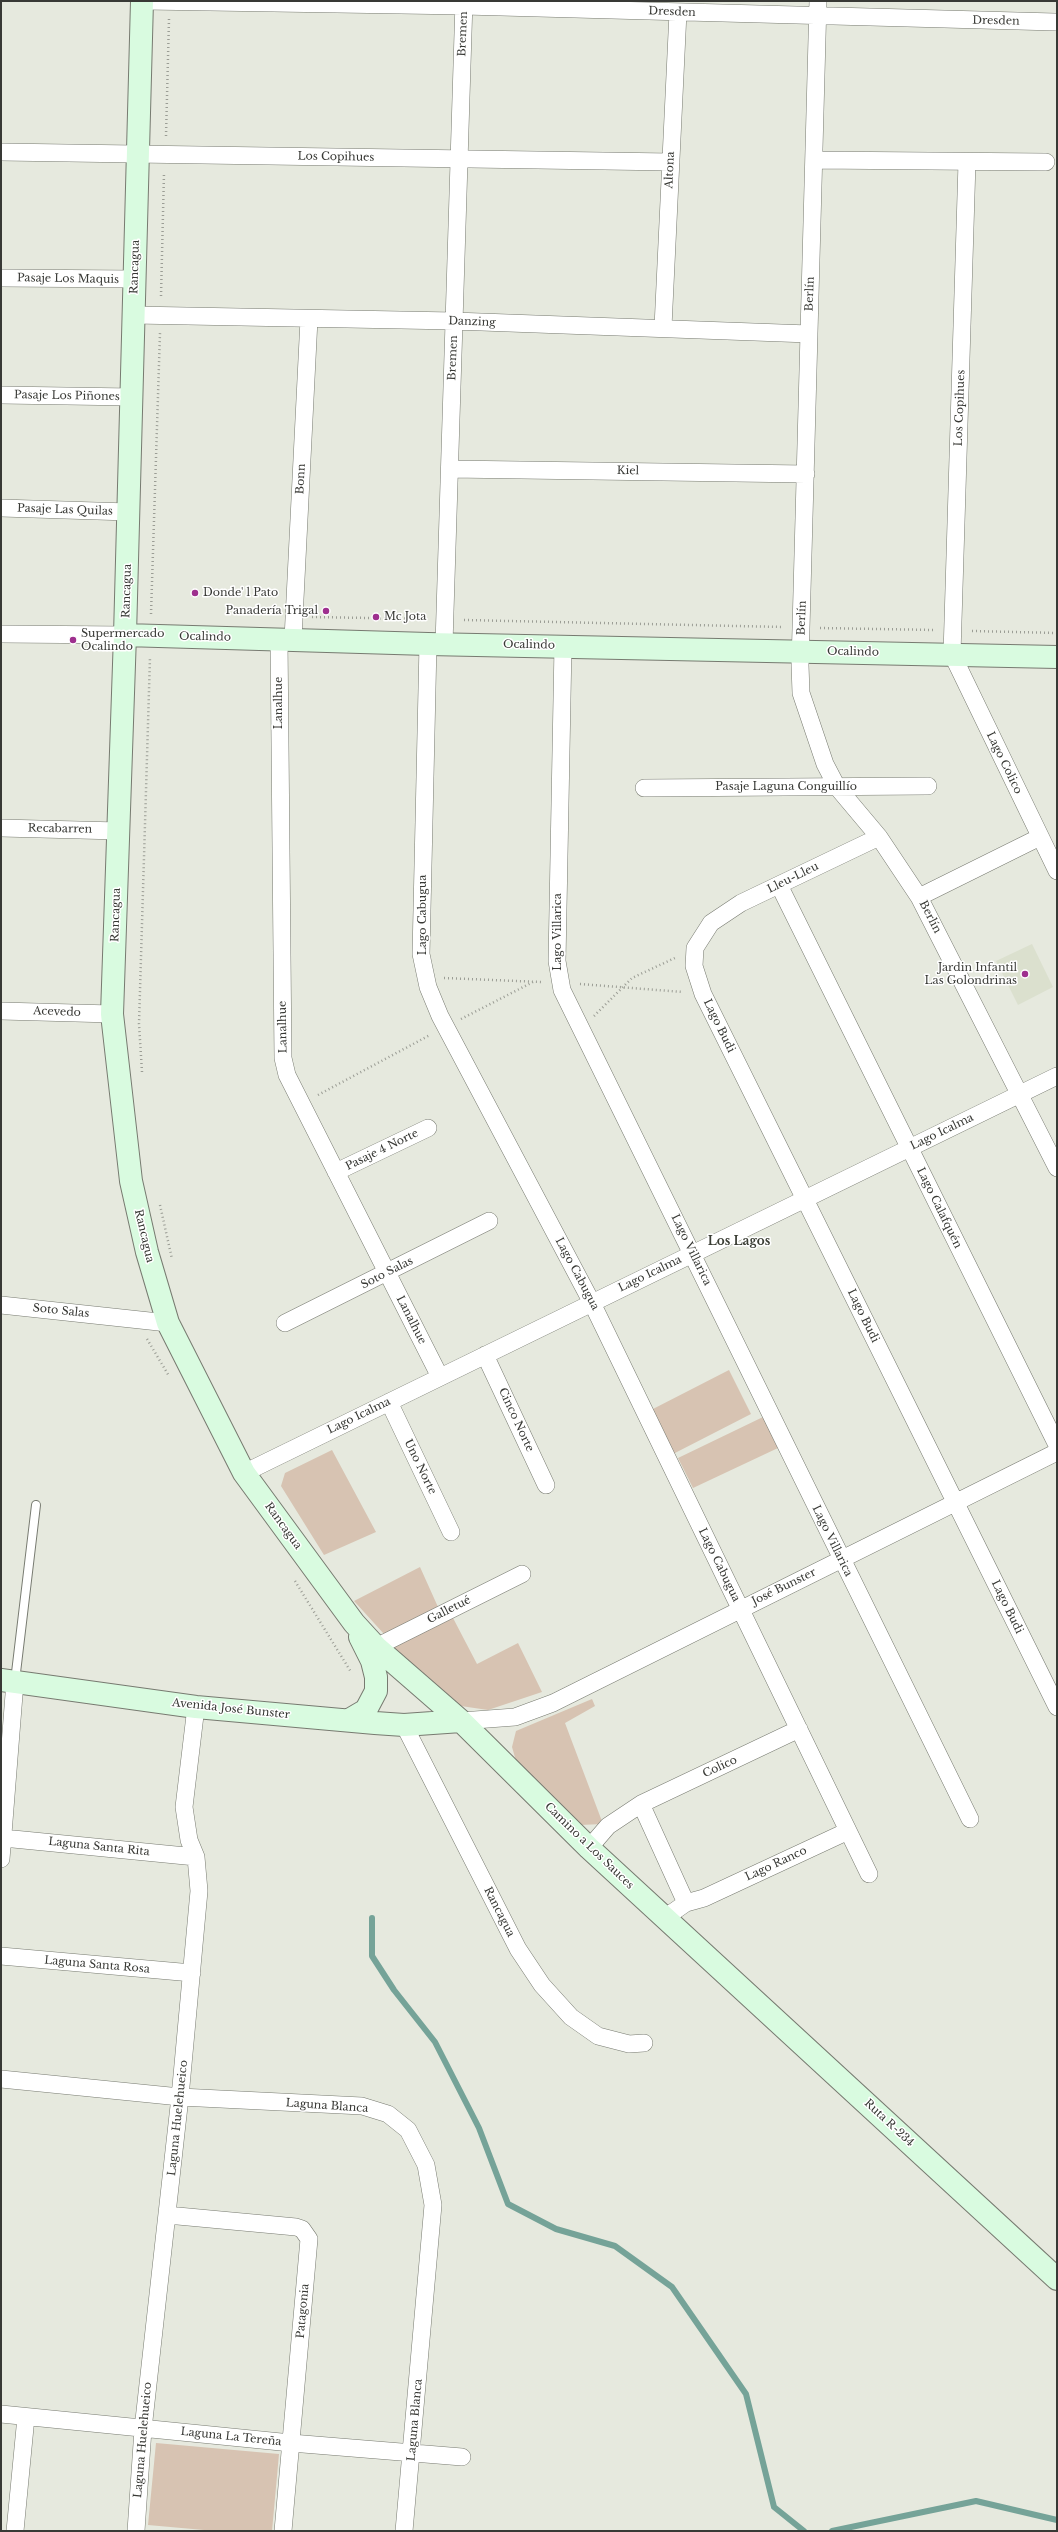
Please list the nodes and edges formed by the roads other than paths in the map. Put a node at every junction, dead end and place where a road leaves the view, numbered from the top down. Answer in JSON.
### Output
{"nodes":[{"id":1,"x":142,"y":1,"type":"edge"},
{"id":2,"x":146,"y":1,"type":"edge"},
{"id":3,"x":170,"y":2,"type":"edge"},
{"id":4,"x":313,"y":3,"type":"edge"},
{"id":5,"x":464,"y":4,"type":"edge"},
{"id":6,"x":818,"y":9,"type":"edge"},
{"id":7,"x":678,"y":12,"type":"junction"},
{"id":8,"x":1055,"y":22,"type":"dead end"},
{"id":9,"x":1,"y":152,"type":"edge"},
{"id":10,"x":138,"y":154,"type":"junction"},
{"id":11,"x":459,"y":159,"type":"junction"},
{"id":12,"x":814,"y":160,"type":"junction"},
{"id":13,"x":670,"y":162,"type":"junction"},
{"id":14,"x":967,"y":162,"type":"junction"},
{"id":15,"x":1046,"y":162,"type":"dead end"},
{"id":16,"x":1,"y":278,"type":"edge"},
{"id":17,"x":135,"y":279,"type":"junction"},
{"id":18,"x":134,"y":315,"type":"junction"},
{"id":19,"x":309,"y":318,"type":"junction"},
{"id":20,"x":454,"y":321,"type":"junction"},
{"id":21,"x":663,"y":327,"type":"junction"},
{"id":22,"x":809,"y":334,"type":"junction"},
{"id":23,"x":1,"y":395,"type":"edge"},
{"id":24,"x":132,"y":397,"type":"junction"},
{"id":25,"x":450,"y":469,"type":"junction"},
{"id":26,"x":806,"y":474,"type":"junction"},
{"id":27,"x":1,"y":508,"type":"edge"},
{"id":28,"x":129,"y":512,"type":"junction"},
{"id":29,"x":1,"y":634,"type":"edge"},
{"id":30,"x":125,"y":635,"type":"junction"},
{"id":31,"x":286,"y":639,"type":"junction"},
{"id":32,"x":436,"y":644,"type":"junction"},
{"id":33,"x":563,"y":646,"type":"junction"},
{"id":34,"x":801,"y":651,"type":"junction"},
{"id":35,"x":952,"y":654,"type":"junction"},
{"id":36,"x":1057,"y":656,"type":"edge"},
{"id":37,"x":928,"y":786,"type":"dead end"},
{"id":38,"x":837,"y":787,"type":"junction"},
{"id":39,"x":644,"y":788,"type":"dead end"},
{"id":40,"x":1,"y":828,"type":"edge"},
{"id":41,"x":119,"y":831,"type":"junction"},
{"id":42,"x":879,"y":837,"type":"junction"},
{"id":43,"x":1040,"y":837,"type":"junction"},
{"id":44,"x":1057,"y":871,"type":"edge"},
{"id":45,"x":779,"y":885,"type":"junction"},
{"id":46,"x":919,"y":897,"type":"junction"},
{"id":47,"x":695,"y":948,"type":"joint"},
{"id":48,"x":1,"y":1010,"type":"edge"},
{"id":49,"x":112,"y":1014,"type":"junction"},
{"id":50,"x":1057,"y":1076,"type":"edge"},
{"id":51,"x":1021,"y":1094,"type":"junction"},
{"id":52,"x":428,"y":1128,"type":"dead end"},
{"id":53,"x":909,"y":1148,"type":"junction"},
{"id":54,"x":1057,"y":1168,"type":"edge"},
{"id":55,"x":336,"y":1172,"type":"junction"},
{"id":56,"x":805,"y":1199,"type":"junction"},
{"id":57,"x":489,"y":1222,"type":"dead end"},
{"id":58,"x":693,"y":1254,"type":"junction"},
{"id":59,"x":387,"y":1273,"type":"junction"},
{"id":60,"x":592,"y":1303,"type":"junction"},
{"id":61,"x":1,"y":1305,"type":"edge"},
{"id":62,"x":168,"y":1323,"type":"junction"},
{"id":63,"x":285,"y":1323,"type":"dead end"},
{"id":64,"x":485,"y":1355,"type":"junction"},
{"id":65,"x":440,"y":1377,"type":"junction"},
{"id":66,"x":389,"y":1402,"type":"junction"},
{"id":67,"x":1057,"y":1445,"type":"edge"},
{"id":68,"x":1057,"y":1452,"type":"edge"},
{"id":69,"x":244,"y":1473,"type":"junction"},
{"id":70,"x":546,"y":1485,"type":"dead end"},
{"id":71,"x":955,"y":1503,"type":"junction"},
{"id":72,"x":36,"y":1505,"type":"dead end"},
{"id":73,"x":451,"y":1532,"type":"dead end"},
{"id":74,"x":841,"y":1559,"type":"junction"},
{"id":75,"x":522,"y":1574,"type":"dead end"},
{"id":76,"x":741,"y":1609,"type":"junction"},
{"id":77,"x":354,"y":1623,"type":"junction"},
{"id":78,"x":376,"y":1647,"type":"junction"},
{"id":79,"x":8,"y":1681,"type":"edge"},
{"id":80,"x":196,"y":1707,"type":"junction"},
{"id":81,"x":1057,"y":1707,"type":"edge"},
{"id":82,"x":349,"y":1720,"type":"junction"},
{"id":83,"x":461,"y":1721,"type":"junction"},
{"id":84,"x":404,"y":1725,"type":"junction"},
{"id":85,"x":799,"y":1729,"type":"junction"},
{"id":86,"x":640,"y":1804,"type":"junction"},
{"id":87,"x":970,"y":1819,"type":"dead end"},
{"id":88,"x":848,"y":1831,"type":"junction"},
{"id":89,"x":3,"y":1838,"type":"junction"},
{"id":90,"x":589,"y":1848,"type":"junction"},
{"id":91,"x":196,"y":1857,"type":"junction"},
{"id":92,"x":1,"y":1859,"type":"edge"},
{"id":93,"x":869,"y":1874,"type":"dead end"},
{"id":94,"x":686,"y":1903,"type":"junction"},
{"id":95,"x":666,"y":1917,"type":"junction"},
{"id":96,"x":1,"y":1956,"type":"edge"},
{"id":97,"x":720,"y":1967,"type":"joint"},
{"id":98,"x":192,"y":1973,"type":"junction"},
{"id":99,"x":644,"y":2043,"type":"dead end"},
{"id":100,"x":1,"y":2079,"type":"edge"},
{"id":101,"x":180,"y":2096,"type":"junction"},
{"id":102,"x":167,"y":2215,"type":"junction"},
{"id":103,"x":1057,"y":2278,"type":"edge"},
{"id":104,"x":1,"y":2414,"type":"edge"},
{"id":105,"x":26,"y":2417,"type":"junction"},
{"id":106,"x":144,"y":2429,"type":"junction"},
{"id":107,"x":290,"y":2443,"type":"junction"},
{"id":108,"x":413,"y":2453,"type":"junction"},
{"id":109,"x":462,"y":2457,"type":"dead end"},
{"id":110,"x":15,"y":2531,"type":"edge"},
{"id":111,"x":136,"y":2531,"type":"edge"},
{"id":112,"x":283,"y":2531,"type":"edge"},
{"id":113,"x":404,"y":2531,"type":"edge"}],
"edges":[{"from":1,"to":10,"type":"main road","name":"Rancagua"},
{"from":2,"to":3,"type":"street","name":"Dresden"},
{"from":3,"to":4,"type":"street","name":"Dresden"},
{"from":4,"to":5,"type":"street","name":"Dresden"},
{"from":5,"to":7,"type":"street","name":"Dresden"},
{"from":5,"to":11,"type":"street","name":"Bremen"},
{"from":6,"to":7,"type":"street","name":"Dresden"},
{"from":6,"to":8,"type":"street","name":"Dresden"},
{"from":6,"to":12,"type":"street","name":"Berlín"},
{"from":7,"to":13,"type":"street","name":"Altona"},
{"from":9,"to":10,"type":"street","name":"Los Copihues"},
{"from":10,"to":11,"type":"street","name":"Los Copihues"},
{"from":10,"to":17,"type":"main road","name":"Rancagua"},
{"from":11,"to":13,"type":"street","name":"Los Copihues"},
{"from":11,"to":20,"type":"street","name":"Bremen"},
{"from":12,"to":14,"type":"street"},
{"from":12,"to":22,"type":"street","name":"Berlín"},
{"from":13,"to":21,"type":"street","name":"Altona"},
{"from":14,"to":15,"type":"street"},
{"from":14,"to":35,"type":"street","name":"Los Copihues"},
{"from":16,"to":17,"type":"street","name":"Pasaje Los Maquis"},
{"from":17,"to":18,"type":"main road","name":"Rancagua"},
{"from":18,"to":19,"type":"street","name":"Danzing"},
{"from":18,"to":24,"type":"main road","name":"Rancagua"},
{"from":19,"to":20,"type":"street","name":"Danzing"},
{"from":19,"to":31,"type":"street","name":"Bonn"},
{"from":20,"to":21,"type":"street","name":"Danzing"},
{"from":20,"to":25,"type":"street","name":"Bremen"},
{"from":21,"to":22,"type":"street","name":"Danzing"},
{"from":22,"to":26,"type":"street","name":"Berlín"},
{"from":23,"to":24,"type":"street","name":"Pasaje Los Piñones"},
{"from":24,"to":28,"type":"main road","name":"Rancagua"},
{"from":25,"to":26,"type":"street","name":"Kiel"},
{"from":25,"to":32,"type":"street","name":"Bremen"},
{"from":26,"to":34,"type":"street","name":"Berlín"},
{"from":27,"to":28,"type":"street","name":"Pasaje Las Quilas"},
{"from":28,"to":30,"type":"main road","name":"Rancagua"},
{"from":29,"to":30,"type":"street","name":"Ocalindo"},
{"from":30,"to":31,"type":"main road","name":"Ocalindo"},
{"from":30,"to":41,"type":"main road","name":"Rancagua"},
{"from":31,"to":32,"type":"main road","name":"Ocalindo"},
{"from":31,"to":55,"type":"street","name":"Lanalhue"},
{"from":32,"to":33,"type":"main road","name":"Ocalindo"},
{"from":32,"to":60,"type":"street","name":"Lago Cabugua"},
{"from":33,"to":34,"type":"main road","name":"Ocalindo"},
{"from":33,"to":58,"type":"street","name":"Lago Villarica"},
{"from":34,"to":35,"type":"main road","name":"Ocalindo"},
{"from":34,"to":38,"type":"street","name":"Berlín"},
{"from":35,"to":36,"type":"main road","name":"Ocalindo"},
{"from":35,"to":43,"type":"street","name":"Lago Colico"},
{"from":37,"to":38,"type":"street","name":"Pasaje Laguna Conguillío"},
{"from":38,"to":39,"type":"street","name":"Pasaje Laguna Conguillío"},
{"from":38,"to":42,"type":"street","name":"Berlín"},
{"from":40,"to":41,"type":"street","name":"Recabarren"},
{"from":41,"to":49,"type":"main road","name":"Rancagua"},
{"from":42,"to":45,"type":"street","name":"Lleu-Lleu"},
{"from":42,"to":46,"type":"street","name":"Berlín"},
{"from":43,"to":44,"type":"street","name":"Lago Colico"},
{"from":43,"to":46,"type":"street"},
{"from":45,"to":47,"type":"street","name":"Lleu-Lleu"},
{"from":45,"to":53,"type":"street","name":"Lago Calafquén"},
{"from":46,"to":51,"type":"street","name":"Berlín"},
{"from":47,"to":56,"type":"street","name":"Lago Budi"},
{"from":48,"to":49,"type":"street","name":"Acevedo"},
{"from":49,"to":62,"type":"main road","name":"Rancagua"},
{"from":50,"to":51,"type":"street","name":"Lago Icalma"},
{"from":51,"to":53,"type":"street","name":"Lago Icalma"},
{"from":51,"to":54,"type":"street","name":"Berlín"},
{"from":52,"to":55,"type":"street","name":"Pasaje 4 Norte"},
{"from":53,"to":56,"type":"street","name":"Lago Icalma"},
{"from":53,"to":67,"type":"street","name":"Lago Calafquén"},
{"from":55,"to":59,"type":"street","name":"Lanalhue"},
{"from":56,"to":58,"type":"street","name":"Lago Icalma"},
{"from":56,"to":71,"type":"street","name":"Lago Budi"},
{"from":57,"to":59,"type":"street","name":"Soto Salas"},
{"from":58,"to":60,"type":"street","name":"Lago Icalma"},
{"from":58,"to":74,"type":"street","name":"Lago Villarica"},
{"from":59,"to":63,"type":"street","name":"Soto Salas"},
{"from":59,"to":65,"type":"street","name":"Lanalhue"},
{"from":60,"to":64,"type":"street","name":"Lago Icalma"},
{"from":60,"to":76,"type":"street","name":"Lago Cabugua"},
{"from":61,"to":62,"type":"street","name":"Soto Salas"},
{"from":62,"to":69,"type":"main road","name":"Rancagua"},
{"from":64,"to":65,"type":"street","name":"Lago Icalma"},
{"from":64,"to":70,"type":"street","name":"Cinco Norte"},
{"from":65,"to":66,"type":"street","name":"Lago Icalma"},
{"from":66,"to":69,"type":"street","name":"Lago Icalma"},
{"from":66,"to":73,"type":"street","name":"Uno Norte"},
{"from":68,"to":71,"type":"street","name":"José Bunster"},
{"from":69,"to":77,"type":"main road","name":"Rancagua"},
{"from":71,"to":74,"type":"street","name":"José Bunster"},
{"from":71,"to":81,"type":"street","name":"Lago Budi"},
{"from":72,"to":79,"type":"lane"},
{"from":74,"to":76,"type":"street","name":"José Bunster"},
{"from":74,"to":87,"type":"street","name":"Lago Villarica"},
{"from":75,"to":78,"type":"street","name":"Galletué"},
{"from":76,"to":83,"type":"street","name":"José Bunster"},
{"from":76,"to":85,"type":"street","name":"Lago Cabugua"},
{"from":77,"to":78,"type":"main road","name":"Rancagua"},
{"from":77,"to":82,"type":"main road"},
{"from":78,"to":83,"type":"main road","name":"Rancagua"},
{"from":79,"to":80,"type":"main road","name":"Avenida José Bunster"},
{"from":79,"to":89,"type":"street"},
{"from":80,"to":82,"type":"main road","name":"Avenida José Bunster"},
{"from":80,"to":91,"type":"street","name":"Laguna Huelehueico"},
{"from":82,"to":84,"type":"main road","name":"Avenida José Bunster"},
{"from":83,"to":84,"type":"main road","name":"Avenida José Bunster"},
{"from":83,"to":90,"type":"main road","name":"Camino a Los Sauces"},
{"from":84,"to":99,"type":"street","name":"Rancagua"},
{"from":85,"to":86,"type":"street","name":"Colico"},
{"from":85,"to":88,"type":"street","name":"Lago Cabugua"},
{"from":86,"to":90,"type":"street","name":"Colico"},
{"from":86,"to":94,"type":"street"},
{"from":88,"to":93,"type":"street","name":"Lago Cabugua"},
{"from":88,"to":94,"type":"street","name":"Lago Ranco"},
{"from":89,"to":91,"type":"street","name":"Laguna Santa Rita"},
{"from":89,"to":92,"type":"street"},
{"from":90,"to":95,"type":"main road","name":"Camino a Los Sauces"},
{"from":91,"to":98,"type":"street","name":"Laguna Huelehueico"},
{"from":94,"to":95,"type":"street","name":"Lago Ranco"},
{"from":95,"to":97,"type":"main road","name":"Camino a Los Sauces"},
{"from":96,"to":98,"type":"street","name":"Laguna Santa Rosa"},
{"from":97,"to":103,"type":"main road","name":"Ruta R-234"},
{"from":98,"to":101,"type":"street","name":"Laguna Huelehueico"},
{"from":100,"to":101,"type":"street","name":"Laguna Blanca"},
{"from":101,"to":102,"type":"street","name":"Laguna Huelehueico"},
{"from":101,"to":108,"type":"street","name":"Laguna Blanca"},
{"from":102,"to":106,"type":"street","name":"Laguna Huelehueico"},
{"from":102,"to":107,"type":"street","name":"Patagonia"},
{"from":104,"to":105,"type":"street","name":"Laguna La Tereña"},
{"from":105,"to":106,"type":"street","name":"Laguna La Tereña"},
{"from":105,"to":110,"type":"street"},
{"from":106,"to":107,"type":"street","name":"Laguna La Tereña"},
{"from":106,"to":111,"type":"street","name":"Laguna Huelehueico"},
{"from":107,"to":108,"type":"street","name":"Laguna La Tereña"},
{"from":107,"to":112,"type":"street","name":"Patagonia"},
{"from":108,"to":109,"type":"street","name":"Laguna La Tereña"},
{"from":108,"to":113,"type":"street","name":"Laguna Blanca"}]}
